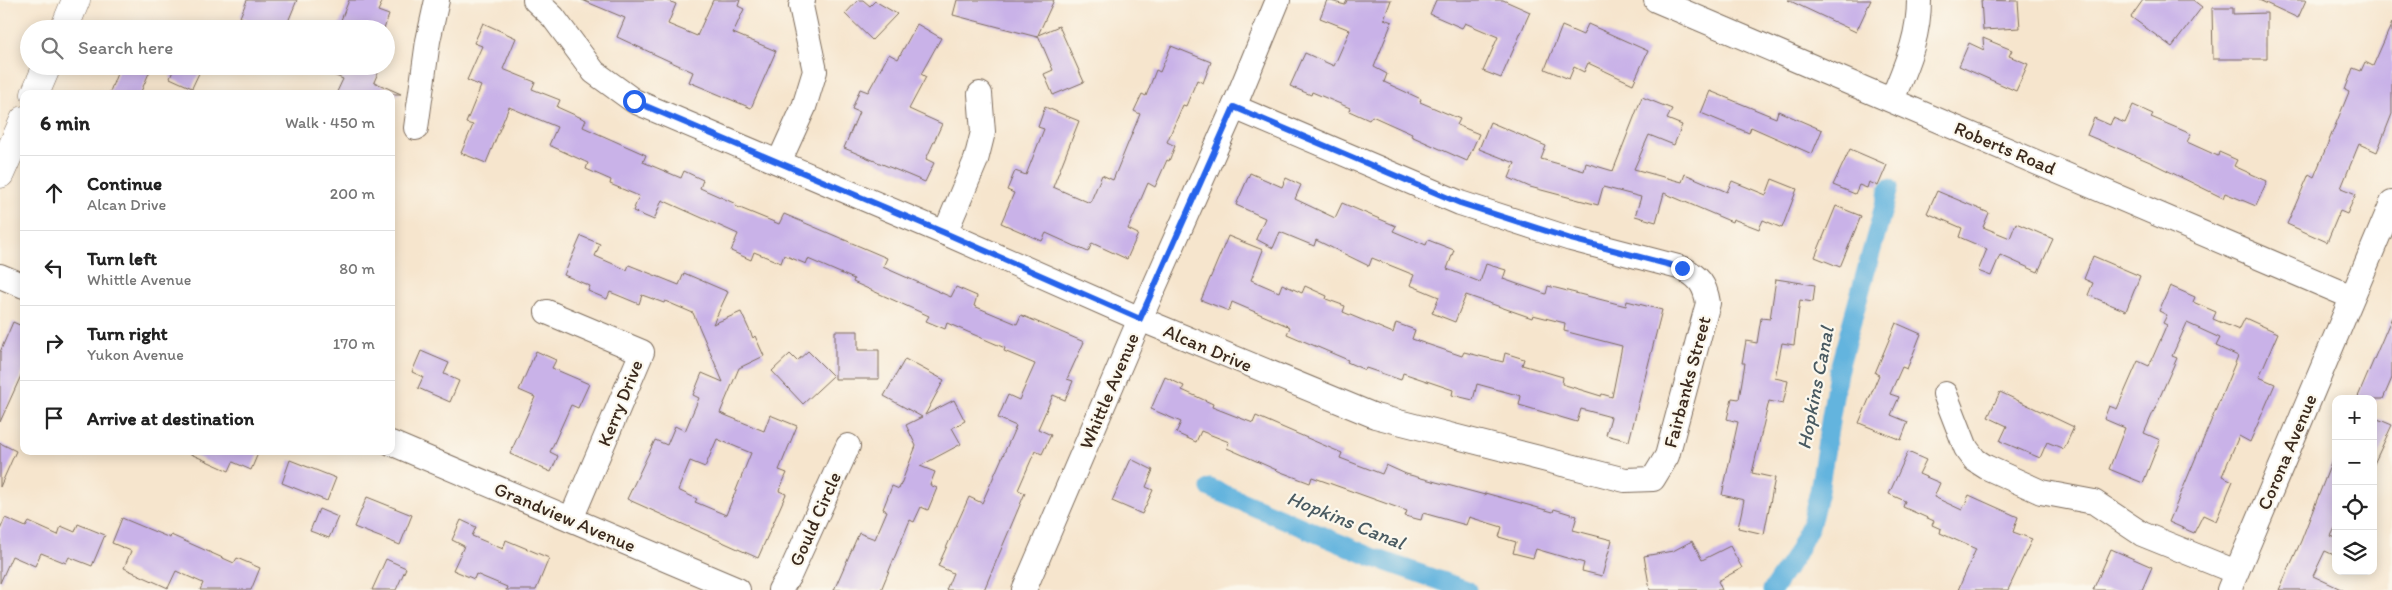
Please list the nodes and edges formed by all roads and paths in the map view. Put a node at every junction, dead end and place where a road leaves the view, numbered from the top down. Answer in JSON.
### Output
{"nodes":[{"id":1,"x":75,"y":0,"type":"edge"},
{"id":2,"x":437,"y":0,"type":"edge"},
{"id":3,"x":535,"y":0,"type":"edge"},
{"id":4,"x":803,"y":0,"type":"edge"},
{"id":5,"x":1278,"y":0,"type":"edge"},
{"id":6,"x":1656,"y":0,"type":"edge"},
{"id":7,"x":1919,"y":0,"type":"edge"},
{"id":8,"x":67,"y":20,"type":"edge"},
{"id":9,"x":43,"y":75,"type":"edge"},
{"id":10,"x":37,"y":90,"type":"edge"},
{"id":11,"x":980,"y":94,"type":"dead end"},
{"id":12,"x":1892,"y":100,"type":"junction"},
{"id":13,"x":1234,"y":107,"type":"junction"},
{"id":14,"x":416,"y":128,"type":"dead end"},
{"id":15,"x":13,"y":129,"type":"edge"},
{"id":16,"x":779,"y":162,"type":"junction"},
{"id":17,"x":0,"y":174,"type":"edge"},
{"id":18,"x":2392,"y":203,"type":"edge"},
{"id":19,"x":945,"y":233,"type":"junction"},
{"id":20,"x":0,"y":276,"type":"edge"},
{"id":21,"x":20,"y":284,"type":"edge"},
{"id":22,"x":2352,"y":297,"type":"junction"},
{"id":23,"x":547,"y":312,"type":"dead end"},
{"id":24,"x":1140,"y":319,"type":"junction"},
{"id":25,"x":1945,"y":394,"type":"dead end"},
{"id":26,"x":395,"y":445,"type":"edge"},
{"id":27,"x":848,"y":446,"type":"dead end"},
{"id":28,"x":1653,"y":479,"type":"joint"},
{"id":29,"x":571,"y":519,"type":"junction"},
{"id":30,"x":2233,"y":581,"type":"edge"},
{"id":31,"x":738,"y":590,"type":"edge"},
{"id":32,"x":780,"y":590,"type":"edge"},
{"id":33,"x":1024,"y":590,"type":"edge"}],
"edges":[{"from":1,"to":8,"type":"main road"},
{"from":2,"to":14,"type":"street"},
{"from":3,"to":16,"type":"street","name":"Alcan Drive"},
{"from":4,"to":16,"type":"street"},
{"from":5,"to":13,"type":"street","name":"Whittle Avenue"},
{"from":6,"to":12,"type":"street","name":"Roberts Road"},
{"from":7,"to":12,"type":"street"},
{"from":9,"to":10,"type":"main road"},
{"from":11,"to":19,"type":"street"},
{"from":12,"to":22,"type":"street","name":"Roberts Road"},
{"from":13,"to":24,"type":"street","name":"Whittle Avenue"},
{"from":13,"to":28,"type":"street","name":"Fairbanks Street"},
{"from":15,"to":17,"type":"main road"},
{"from":16,"to":19,"type":"street","name":"Alcan Drive"},
{"from":18,"to":22,"type":"street","name":"Corona Avenue"},
{"from":19,"to":24,"type":"street","name":"Alcan Drive"},
{"from":20,"to":21,"type":"street"},
{"from":22,"to":30,"type":"street","name":"Corona Avenue"},
{"from":23,"to":29,"type":"street","name":"Kerry Drive"},
{"from":24,"to":28,"type":"street","name":"Alcan Drive"},
{"from":24,"to":33,"type":"street","name":"Whittle Avenue"},
{"from":25,"to":30,"type":"street"},
{"from":26,"to":29,"type":"street","name":"Grandview Avenue"},
{"from":27,"to":32,"type":"street","name":"Gould Circle"},
{"from":29,"to":31,"type":"street","name":"Grandview Avenue"}]}
